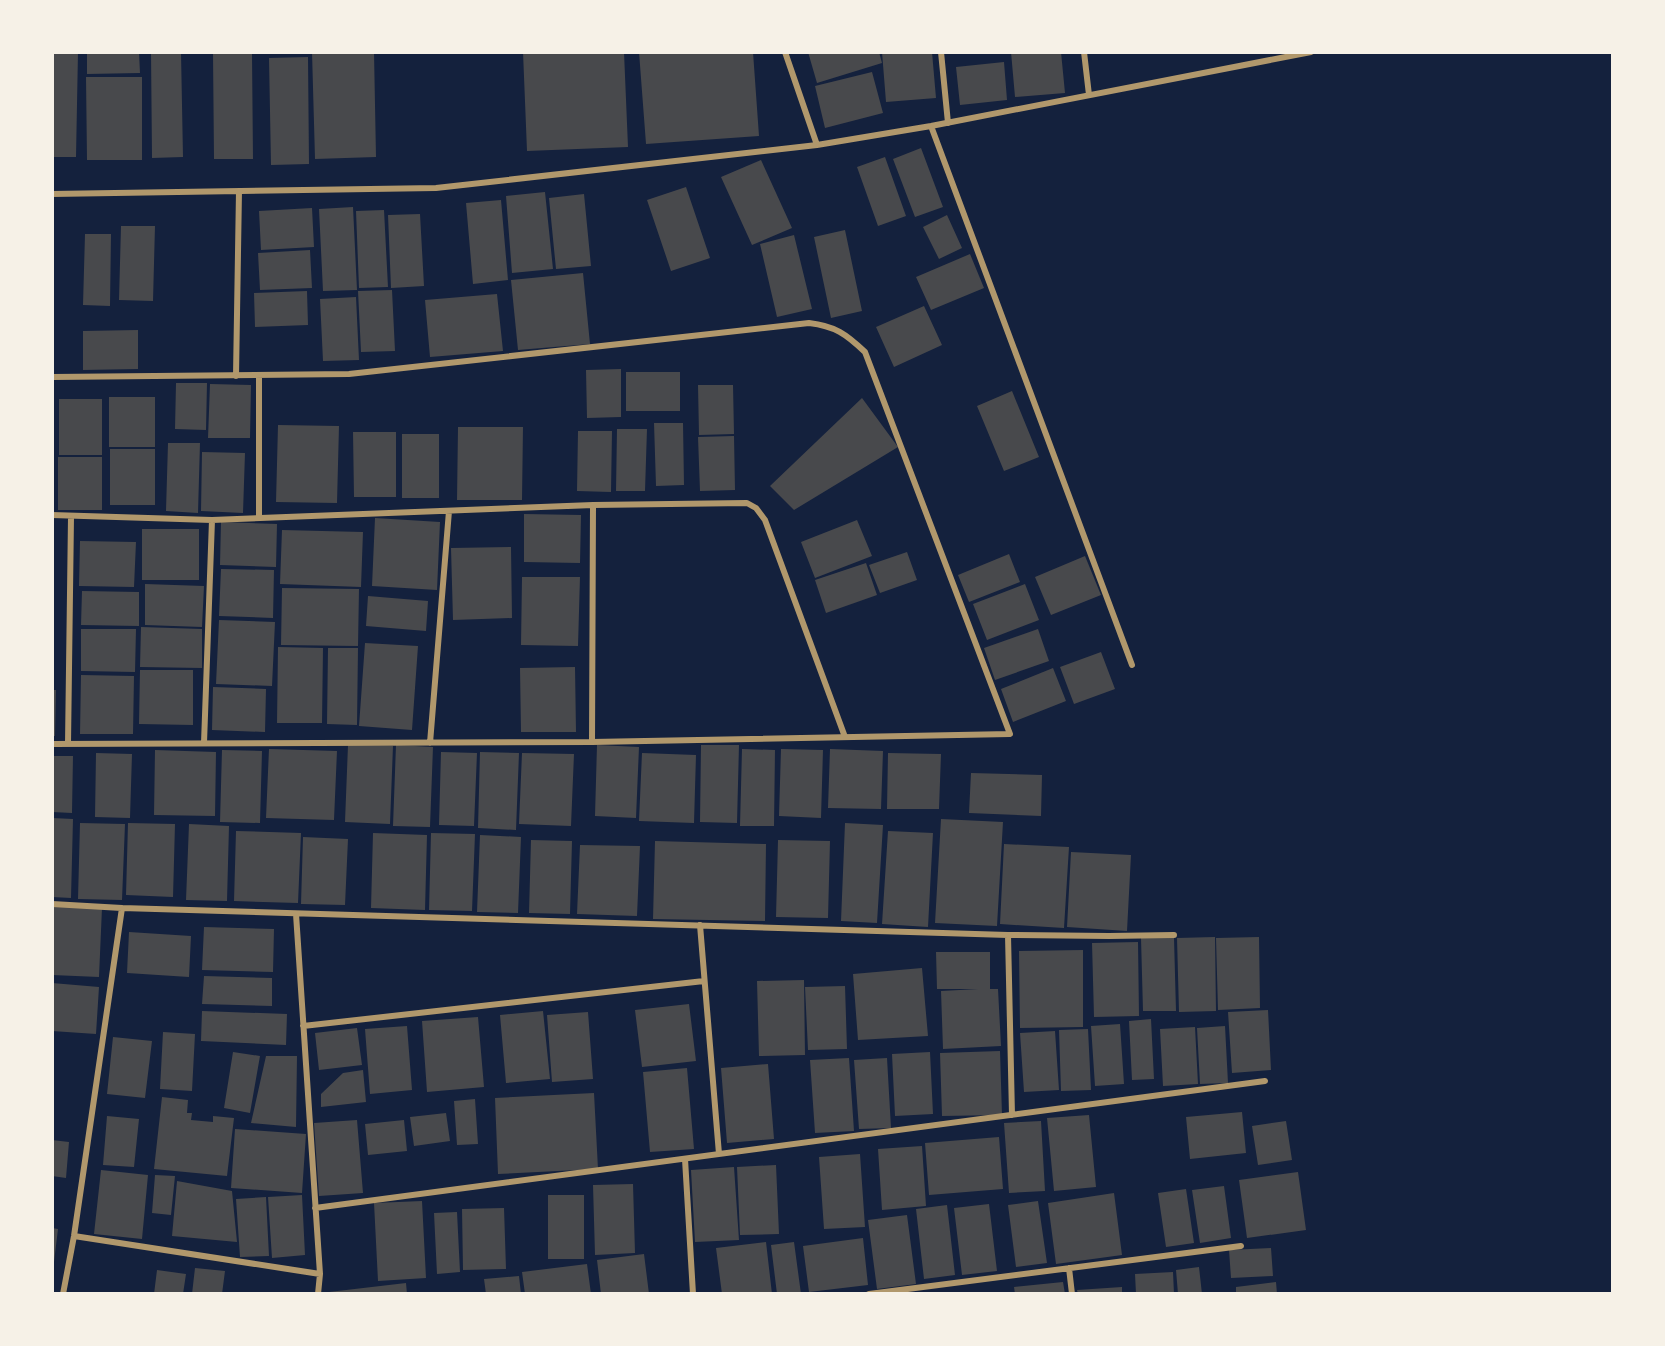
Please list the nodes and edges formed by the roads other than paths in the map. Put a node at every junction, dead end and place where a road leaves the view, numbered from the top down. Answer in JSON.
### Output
{"nodes":[{"id":1,"x":785,"y":52,"type":"edge"},
{"id":2,"x":941,"y":52,"type":"edge"},
{"id":3,"x":1084,"y":52,"type":"edge"},
{"id":4,"x":1261,"y":52,"type":"edge"},
{"id":5,"x":1311,"y":52,"type":"edge"},
{"id":6,"x":1262,"y":61,"type":"junction"},
{"id":7,"x":1089,"y":95,"type":"junction"},
{"id":8,"x":948,"y":123,"type":"junction"},
{"id":9,"x":932,"y":126,"type":"junction"},
{"id":10,"x":817,"y":146,"type":"junction"},
{"id":11,"x":239,"y":191,"type":"junction"},
{"id":12,"x":52,"y":194,"type":"edge"},
{"id":13,"x":236,"y":376,"type":"junction"},
{"id":14,"x":259,"y":376,"type":"junction"},
{"id":15,"x":52,"y":377,"type":"edge"},
{"id":16,"x":593,"y":505,"type":"junction"},
{"id":17,"x":449,"y":511,"type":"junction"},
{"id":18,"x":52,"y":515,"type":"edge"},
{"id":19,"x":70,"y":516,"type":"junction"},
{"id":20,"x":259,"y":518,"type":"junction"},
{"id":21,"x":212,"y":520,"type":"junction"},
{"id":22,"x":1131,"y":664,"type":"dead end"},
{"id":23,"x":845,"y":737,"type":"junction"},
{"id":24,"x":592,"y":742,"type":"junction"},
{"id":25,"x":204,"y":743,"type":"junction"},
{"id":26,"x":430,"y":743,"type":"junction"},
{"id":27,"x":52,"y":744,"type":"edge"},
{"id":28,"x":68,"y":744,"type":"junction"},
{"id":29,"x":52,"y":904,"type":"edge"},
{"id":30,"x":122,"y":908,"type":"junction"},
{"id":31,"x":296,"y":914,"type":"junction"},
{"id":32,"x":700,"y":925,"type":"junction"},
{"id":33,"x":1008,"y":934,"type":"junction"},
{"id":34,"x":1174,"y":934,"type":"dead end"},
{"id":35,"x":704,"y":981,"type":"junction"},
{"id":36,"x":303,"y":1026,"type":"junction"},
{"id":37,"x":1265,"y":1081,"type":"dead end"},
{"id":38,"x":1012,"y":1115,"type":"junction"},
{"id":39,"x":719,"y":1154,"type":"junction"},
{"id":40,"x":685,"y":1159,"type":"junction"},
{"id":41,"x":315,"y":1208,"type":"junction"},
{"id":42,"x":74,"y":1236,"type":"junction"},
{"id":43,"x":1240,"y":1246,"type":"dead end"},
{"id":44,"x":1070,"y":1268,"type":"junction"},
{"id":45,"x":320,"y":1274,"type":"junction"},
{"id":46,"x":63,"y":1293,"type":"edge"},
{"id":47,"x":318,"y":1293,"type":"edge"},
{"id":48,"x":693,"y":1293,"type":"edge"},
{"id":49,"x":869,"y":1293,"type":"edge"},
{"id":50,"x":1072,"y":1293,"type":"edge"}],
"edges":[{"from":1,"to":10,"type":"street"},
{"from":2,"to":8,"type":"street"},
{"from":3,"to":7,"type":"street"},
{"from":4,"to":6,"type":"street"},
{"from":5,"to":6,"type":"street"},
{"from":6,"to":7,"type":"street"},
{"from":7,"to":8,"type":"street"},
{"from":8,"to":9,"type":"street"},
{"from":9,"to":10,"type":"street"},
{"from":9,"to":22,"type":"street"},
{"from":10,"to":11,"type":"street"},
{"from":11,"to":12,"type":"street"},
{"from":11,"to":13,"type":"street"},
{"from":13,"to":14,"type":"street"},
{"from":13,"to":15,"type":"street"},
{"from":14,"to":20,"type":"street"},
{"from":14,"to":23,"type":"street"},
{"from":16,"to":17,"type":"street"},
{"from":16,"to":23,"type":"street"},
{"from":16,"to":24,"type":"street"},
{"from":17,"to":20,"type":"street"},
{"from":17,"to":26,"type":"street"},
{"from":18,"to":19,"type":"street"},
{"from":19,"to":21,"type":"street"},
{"from":19,"to":28,"type":"street"},
{"from":20,"to":21,"type":"street"},
{"from":21,"to":25,"type":"street"},
{"from":23,"to":24,"type":"street"},
{"from":24,"to":26,"type":"street"},
{"from":25,"to":26,"type":"street"},
{"from":25,"to":28,"type":"street"},
{"from":27,"to":28,"type":"street"},
{"from":29,"to":30,"type":"street"},
{"from":30,"to":31,"type":"street"},
{"from":30,"to":42,"type":"street"},
{"from":31,"to":32,"type":"street"},
{"from":31,"to":36,"type":"street"},
{"from":32,"to":33,"type":"street"},
{"from":32,"to":35,"type":"street"},
{"from":33,"to":34,"type":"street"},
{"from":33,"to":38,"type":"street"},
{"from":35,"to":36,"type":"street"},
{"from":35,"to":39,"type":"street"},
{"from":36,"to":41,"type":"street"},
{"from":37,"to":38,"type":"street"},
{"from":38,"to":39,"type":"street"},
{"from":39,"to":40,"type":"street"},
{"from":40,"to":41,"type":"street"},
{"from":40,"to":48,"type":"street"},
{"from":41,"to":45,"type":"street"},
{"from":42,"to":45,"type":"street"},
{"from":42,"to":46,"type":"street"},
{"from":43,"to":44,"type":"street"},
{"from":44,"to":49,"type":"street"},
{"from":44,"to":50,"type":"street"},
{"from":45,"to":47,"type":"street"}]}
